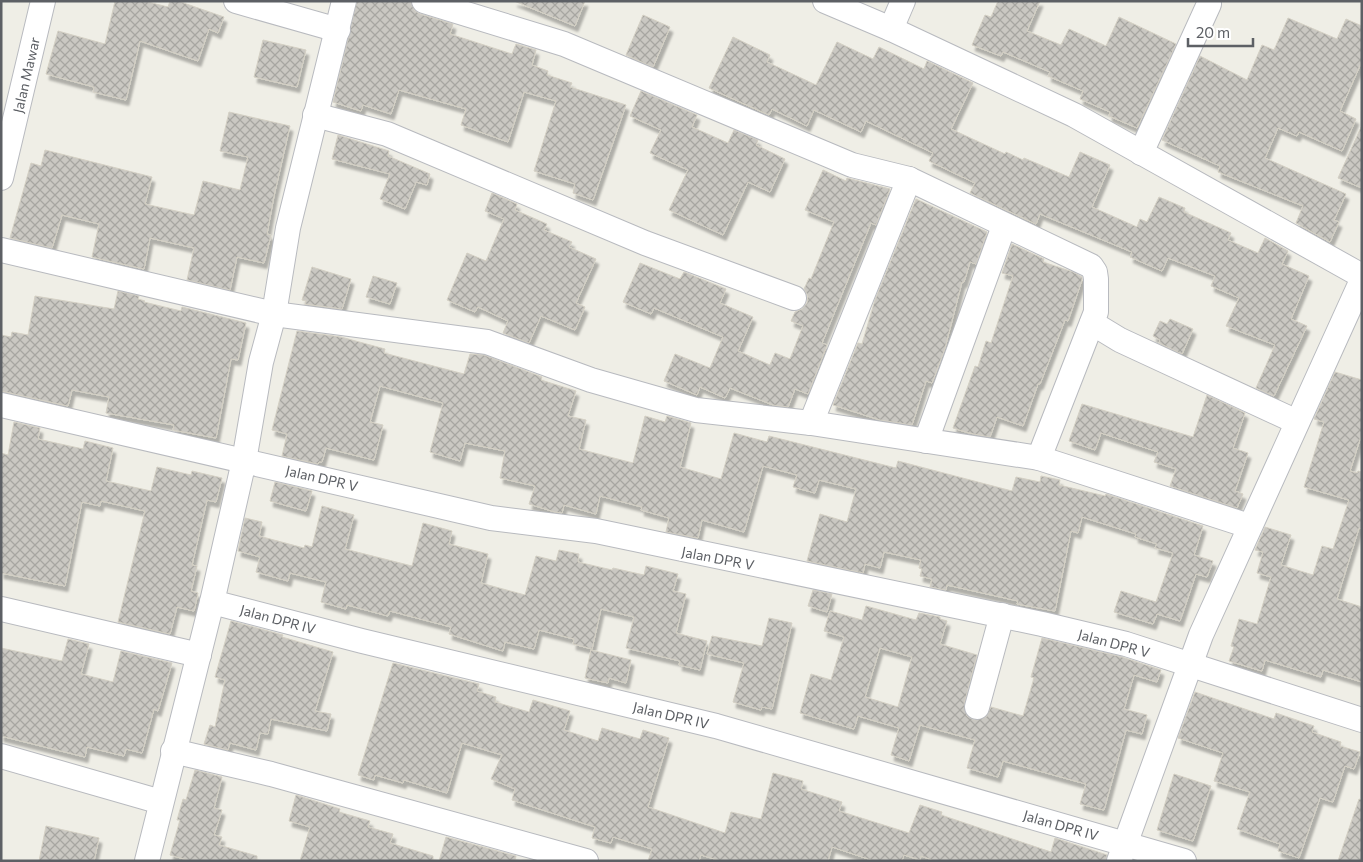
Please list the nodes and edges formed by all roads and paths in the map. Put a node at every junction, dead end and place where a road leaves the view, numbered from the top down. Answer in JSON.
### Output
{"nodes":[{"id":1,"x":42,"y":1,"type":"edge"},
{"id":2,"x":236,"y":1,"type":"edge"},
{"id":3,"x":344,"y":1,"type":"edge"},
{"id":4,"x":424,"y":1,"type":"edge"},
{"id":5,"x":825,"y":1,"type":"edge"},
{"id":6,"x":903,"y":1,"type":"edge"},
{"id":7,"x":1209,"y":4,"type":"dead end"},
{"id":8,"x":891,"y":29,"type":"junction"},
{"id":9,"x":338,"y":30,"type":"junction"},
{"id":10,"x":10,"y":110,"type":"edge"},
{"id":11,"x":315,"y":116,"type":"junction"},
{"id":12,"x":1141,"y":153,"type":"junction"},
{"id":13,"x":1,"y":178,"type":"edge"},
{"id":14,"x":909,"y":179,"type":"junction"},
{"id":15,"x":1004,"y":226,"type":"junction"},
{"id":16,"x":1,"y":250,"type":"edge"},
{"id":17,"x":1362,"y":276,"type":"edge"},
{"id":18,"x":1362,"y":280,"type":"edge"},
{"id":19,"x":794,"y":298,"type":"dead end"},
{"id":20,"x":1356,"y":305,"type":"edge"},
{"id":21,"x":274,"y":314,"type":"junction"},
{"id":22,"x":1092,"y":323,"type":"junction"},
{"id":23,"x":1,"y":405,"type":"edge"},
{"id":24,"x":1297,"y":422,"type":"junction"},
{"id":25,"x":811,"y":423,"type":"junction"},
{"id":26,"x":926,"y":441,"type":"junction"},
{"id":27,"x":1039,"y":458,"type":"junction"},
{"id":28,"x":244,"y":461,"type":"junction"},
{"id":29,"x":1249,"y":526,"type":"junction"},
{"id":30,"x":212,"y":602,"type":"junction"},
{"id":31,"x":1,"y":608,"type":"edge"},
{"id":32,"x":1002,"y":615,"type":"junction"},
{"id":33,"x":199,"y":655,"type":"junction"},
{"id":34,"x":1190,"y":665,"type":"junction"},
{"id":35,"x":977,"y":707,"type":"dead end"},
{"id":36,"x":1362,"y":720,"type":"edge"},
{"id":37,"x":173,"y":751,"type":"junction"},
{"id":38,"x":1,"y":756,"type":"edge"},
{"id":39,"x":161,"y":802,"type":"junction"},
{"id":40,"x":1123,"y":852,"type":"edge"},
{"id":41,"x":147,"y":861,"type":"edge"},
{"id":42,"x":586,"y":861,"type":"edge"},
{"id":43,"x":1184,"y":861,"type":"edge"}],
"edges":[{"from":1,"to":10,"type":"street","name":"Jalan Mawar"},
{"from":2,"to":9,"type":"street"},
{"from":3,"to":9,"type":"street"},
{"from":4,"to":14,"type":"street"},
{"from":5,"to":8,"type":"street"},
{"from":6,"to":8,"type":"street"},
{"from":7,"to":12,"type":"street"},
{"from":8,"to":12,"type":"street"},
{"from":9,"to":11,"type":"street"},
{"from":10,"to":13,"type":"street","name":"Jalan Mawar"},
{"from":11,"to":19,"type":"street"},
{"from":11,"to":21,"type":"street"},
{"from":12,"to":17,"type":"street"},
{"from":14,"to":15,"type":"street"},
{"from":14,"to":25,"type":"street"},
{"from":15,"to":22,"type":"street"},
{"from":15,"to":26,"type":"street"},
{"from":16,"to":21,"type":"street"},
{"from":18,"to":20,"type":"street"},
{"from":20,"to":24,"type":"street"},
{"from":21,"to":25,"type":"street"},
{"from":21,"to":28,"type":"street"},
{"from":22,"to":24,"type":"street"},
{"from":22,"to":27,"type":"street"},
{"from":23,"to":28,"type":"street","name":"Jalan DPR V"},
{"from":24,"to":29,"type":"street"},
{"from":25,"to":26,"type":"street"},
{"from":26,"to":27,"type":"street"},
{"from":27,"to":29,"type":"street"},
{"from":28,"to":30,"type":"street"},
{"from":28,"to":32,"type":"street","name":"Jalan DPR V"},
{"from":29,"to":34,"type":"street"},
{"from":30,"to":33,"type":"street"},
{"from":30,"to":40,"type":"street","name":"Jalan DPR IV"},
{"from":31,"to":33,"type":"street"},
{"from":32,"to":34,"type":"street","name":"Jalan DPR V"},
{"from":32,"to":35,"type":"street"},
{"from":33,"to":37,"type":"street"},
{"from":34,"to":36,"type":"street","name":"Jalan DPR V"},
{"from":34,"to":40,"type":"street"},
{"from":37,"to":39,"type":"street"},
{"from":37,"to":42,"type":"street"},
{"from":38,"to":39,"type":"street"},
{"from":39,"to":41,"type":"street"},
{"from":40,"to":43,"type":"street","name":"Jalan DPR IV"}]}
